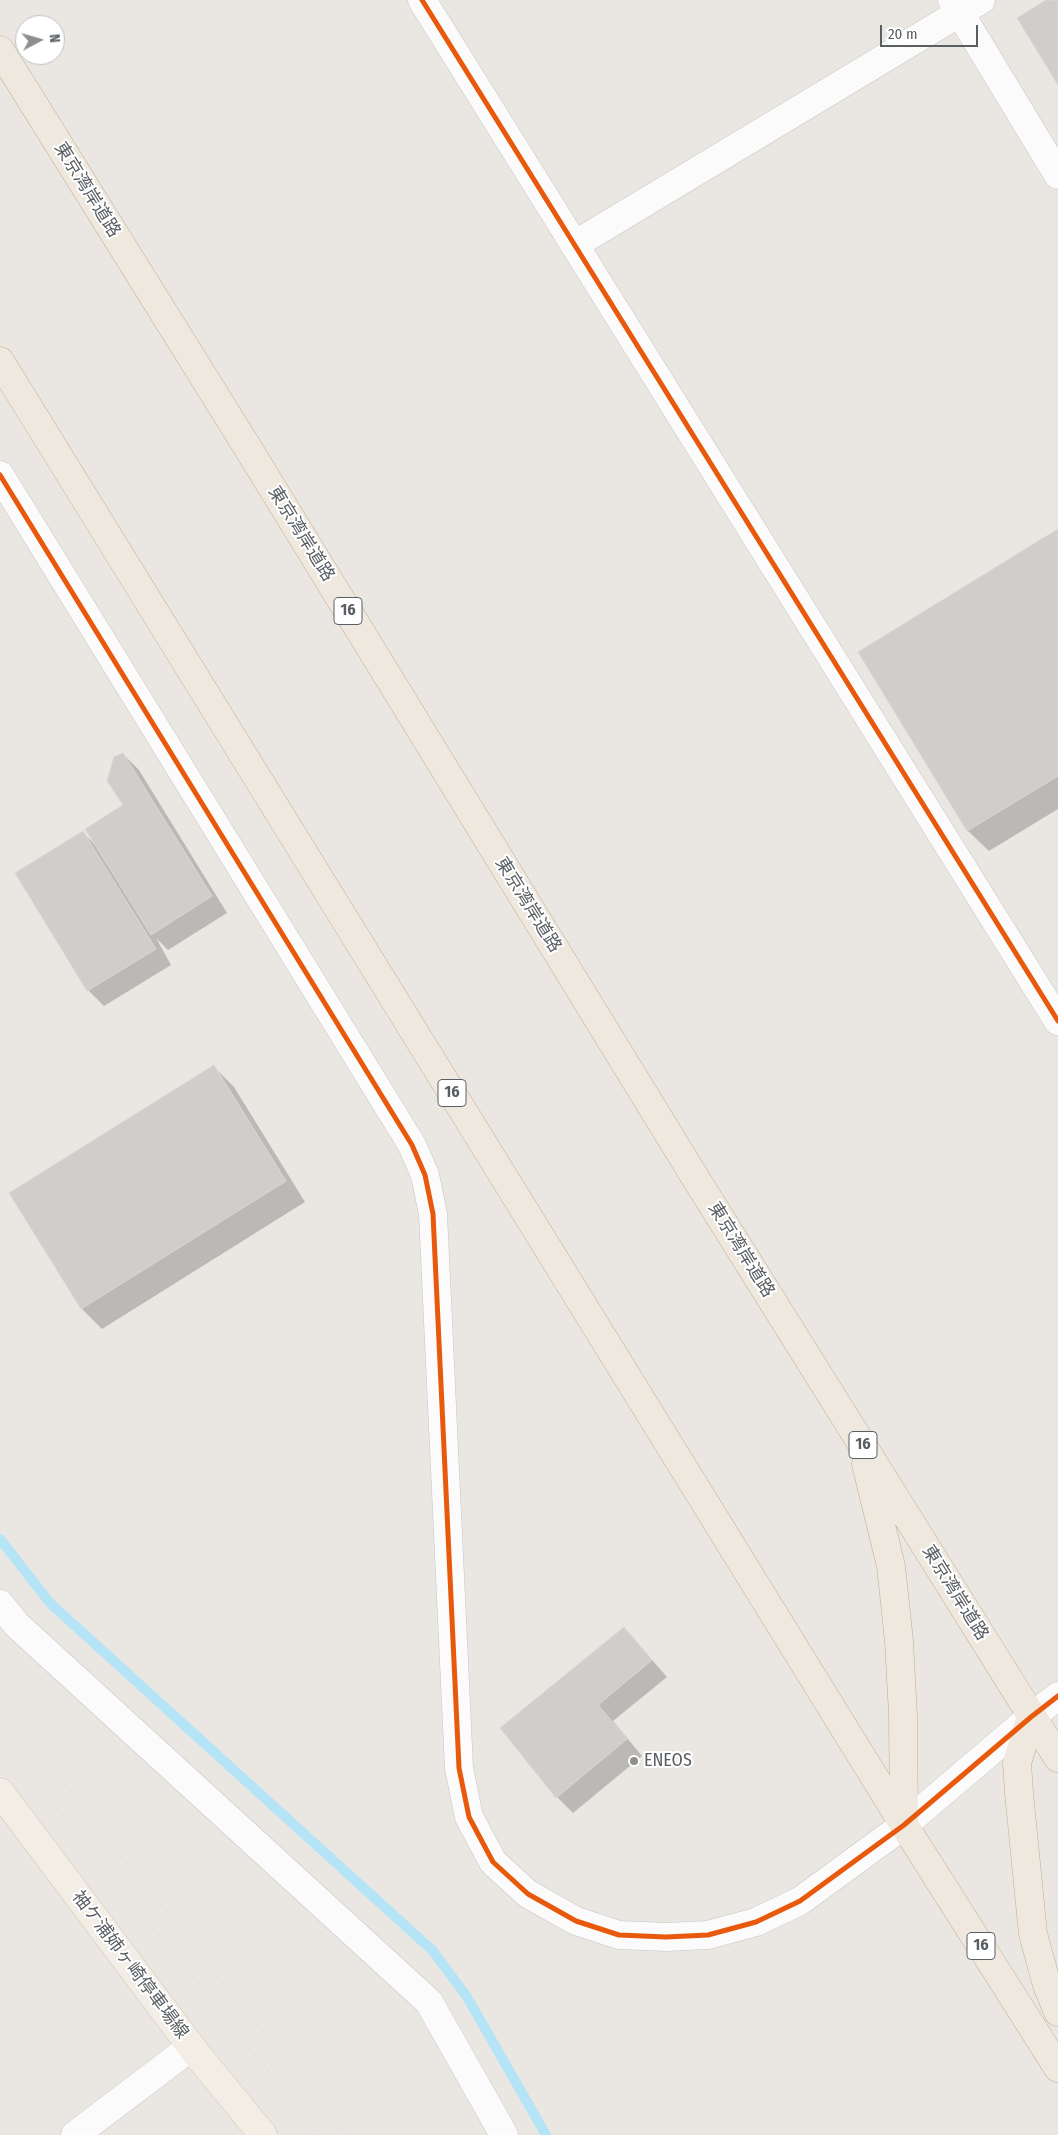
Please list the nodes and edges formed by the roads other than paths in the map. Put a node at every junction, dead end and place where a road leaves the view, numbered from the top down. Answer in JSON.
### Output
{"nodes":[{"id":1,"x":422,"y":0,"type":"edge"},
{"id":2,"x":964,"y":4,"type":"edge"},
{"id":3,"x":0,"y":50,"type":"edge"},
{"id":4,"x":1058,"y":175,"type":"edge"},
{"id":5,"x":574,"y":245,"type":"junction"},
{"id":6,"x":0,"y":361,"type":"edge"},
{"id":7,"x":0,"y":475,"type":"edge"},
{"id":8,"x":1058,"y":1021,"type":"edge"},
{"id":9,"x":859,"y":1438,"type":"junction"},
{"id":10,"x":0,"y":1604,"type":"edge"},
{"id":11,"x":1058,"y":1696,"type":"edge"},
{"id":12,"x":1031,"y":1717,"type":"junction"},
{"id":13,"x":1058,"y":1758,"type":"edge"},
{"id":14,"x":0,"y":1792,"type":"edge"},
{"id":15,"x":904,"y":1825,"type":"junction"},
{"id":16,"x":1058,"y":2012,"type":"edge"},
{"id":17,"x":191,"y":2047,"type":"junction"},
{"id":18,"x":1058,"y":2068,"type":"edge"},
{"id":19,"x":75,"y":2135,"type":"edge"},
{"id":20,"x":263,"y":2135,"type":"edge"},
{"id":21,"x":504,"y":2135,"type":"edge"}],
"edges":[{"from":1,"to":5,"type":"street"},
{"from":2,"to":4,"type":"street"},
{"from":2,"to":5,"type":"street"},
{"from":3,"to":9,"type":"highway","name":"東京湾岸道路","number":"16"},
{"from":5,"to":8,"type":"street"},
{"from":6,"to":15,"type":"highway","number":"16"},
{"from":7,"to":15,"type":"street"},
{"from":9,"to":12,"type":"highway","name":"東京湾岸道路","number":"16"},
{"from":9,"to":15,"type":"highway"},
{"from":10,"to":21,"type":"street"},
{"from":11,"to":12,"type":"street"},
{"from":12,"to":13,"type":"highway","name":"東京湾岸道路","number":"16"},
{"from":12,"to":15,"type":"street"},
{"from":12,"to":16,"type":"highway"},
{"from":14,"to":17,"type":"main road","name":"袖ケ浦姉ヶ崎停車場線"},
{"from":15,"to":18,"type":"highway","number":"16"},
{"from":17,"to":19,"type":"street"},
{"from":17,"to":20,"type":"main road","name":"袖ケ浦姉ヶ崎停車場線"}]}
